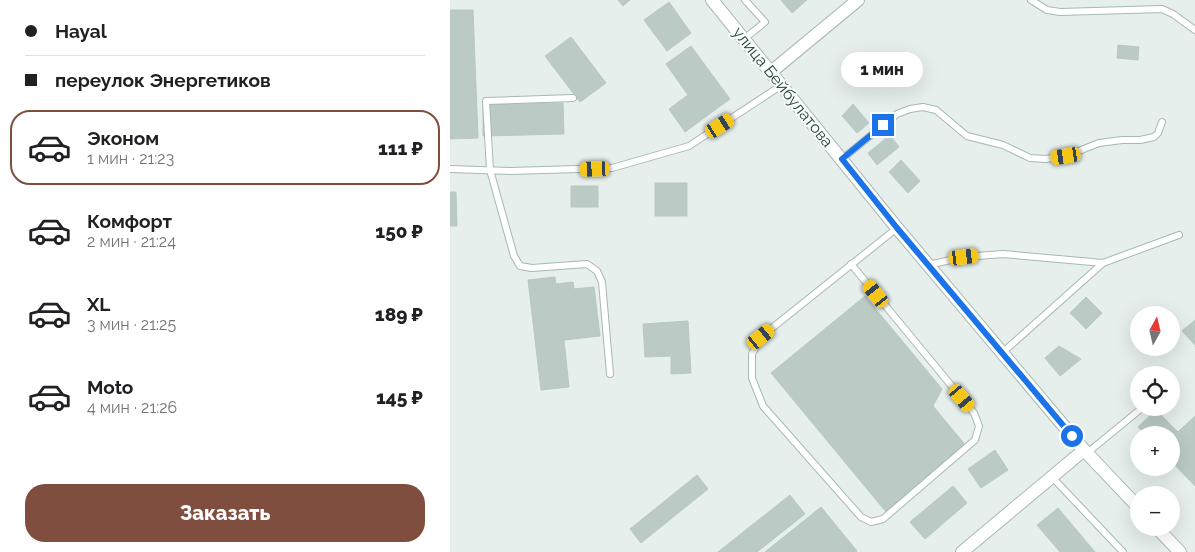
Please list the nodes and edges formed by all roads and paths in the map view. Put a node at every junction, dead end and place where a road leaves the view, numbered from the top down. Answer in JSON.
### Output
{"nodes":[{"id":1,"x":712,"y":0,"type":"edge"},
{"id":2,"x":745,"y":0,"type":"edge"},
{"id":3,"x":858,"y":0,"type":"edge"},
{"id":4,"x":1031,"y":0,"type":"edge"},
{"id":5,"x":1195,"y":30,"type":"edge"},
{"id":6,"x":744,"y":39,"type":"junction"},
{"id":7,"x":771,"y":72,"type":"junction"},
{"id":8,"x":782,"y":86,"type":"junction"},
{"id":9,"x":573,"y":98,"type":"dead end"},
{"id":10,"x":1162,"y":122,"type":"dead end"},
{"id":11,"x":842,"y":159,"type":"junction"},
{"id":12,"x":450,"y":169,"type":"edge"},
{"id":13,"x":490,"y":170,"type":"junction"},
{"id":14,"x":897,"y":228,"type":"junction"},
{"id":15,"x":1179,"y":235,"type":"dead end"},
{"id":16,"x":1103,"y":263,"type":"junction"},
{"id":17,"x":851,"y":264,"type":"junction"},
{"id":18,"x":928,"y":265,"type":"junction"},
{"id":19,"x":1002,"y":353,"type":"junction"},
{"id":20,"x":610,"y":374,"type":"dead end"},
{"id":21,"x":1132,"y":416,"type":"edge"},
{"id":22,"x":1086,"y":452,"type":"junction"},
{"id":23,"x":1052,"y":477,"type":"junction"},
{"id":24,"x":1130,"y":498,"type":"edge"},
{"id":25,"x":1165,"y":536,"type":"edge"},
{"id":26,"x":962,"y":552,"type":"edge"},
{"id":27,"x":1123,"y":552,"type":"edge"},
{"id":28,"x":1180,"y":552,"type":"edge"}],
"edges":[{"from":1,"to":6,"type":"street","name":"улица Бейбулатова"},
{"from":2,"to":6,"type":"lane"},
{"from":3,"to":7,"type":"street"},
{"from":4,"to":5,"type":"lane"},
{"from":6,"to":7,"type":"street","name":"улица Бейбулатова"},
{"from":7,"to":8,"type":"street","name":"улица Бейбулатова"},
{"from":8,"to":11,"type":"street","name":"улица Бейбулатова"},
{"from":8,"to":13,"type":"lane"},
{"from":9,"to":13,"type":"lane"},
{"from":10,"to":11,"type":"lane"},
{"from":11,"to":14,"type":"street","name":"улица Бейбулатова"},
{"from":12,"to":13,"type":"lane"},
{"from":13,"to":20,"type":"lane"},
{"from":14,"to":17,"type":"lane"},
{"from":14,"to":18,"type":"street","name":"улица Бейбулатова"},
{"from":15,"to":16,"type":"lane"},
{"from":16,"to":18,"type":"lane"},
{"from":16,"to":19,"type":"lane"},
{"from":17,"to":17,"type":"lane"},
{"from":18,"to":19,"type":"street","name":"улица Бейбулатова"},
{"from":19,"to":22,"type":"street","name":"улица Бейбулатова"},
{"from":21,"to":22,"type":"lane"},
{"from":22,"to":23,"type":"street"},
{"from":22,"to":24,"type":"street","name":"улица Бейбулатова"},
{"from":23,"to":26,"type":"street"},
{"from":23,"to":27,"type":"lane"},
{"from":25,"to":28,"type":"street"}]}
